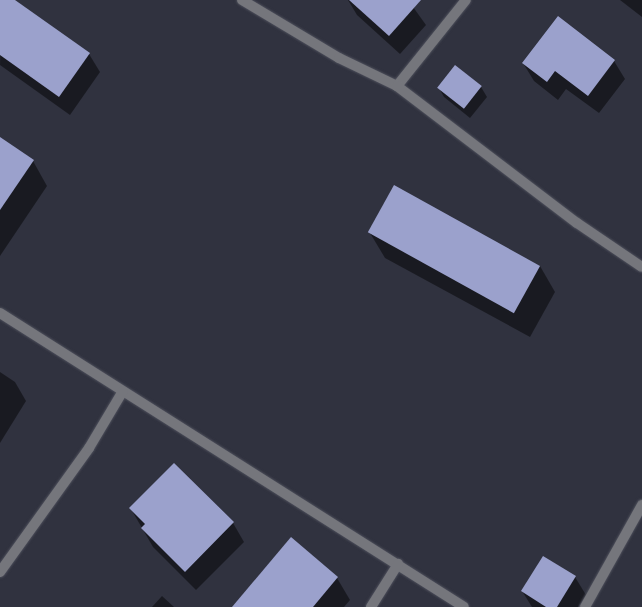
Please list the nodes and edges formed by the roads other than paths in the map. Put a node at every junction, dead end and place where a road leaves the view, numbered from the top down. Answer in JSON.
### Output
{"nodes":[{"id":1,"x":242,"y":0,"type":"edge"},
{"id":2,"x":466,"y":0,"type":"edge"},
{"id":3,"x":397,"y":86,"type":"junction"},
{"id":4,"x":642,"y":267,"type":"edge"},
{"id":5,"x":0,"y":313,"type":"edge"},
{"id":6,"x":123,"y":390,"type":"junction"},
{"id":7,"x":642,"y":505,"type":"edge"},
{"id":8,"x":398,"y":564,"type":"junction"},
{"id":9,"x":0,"y":572,"type":"edge"},
{"id":10,"x":372,"y":607,"type":"edge"},
{"id":11,"x":464,"y":607,"type":"edge"},
{"id":12,"x":585,"y":607,"type":"edge"}],
"edges":[{"from":1,"to":3,"type":"street"},
{"from":2,"to":3,"type":"street"},
{"from":3,"to":4,"type":"street"},
{"from":5,"to":6,"type":"street"},
{"from":6,"to":8,"type":"street"},
{"from":6,"to":9,"type":"street"},
{"from":7,"to":12,"type":"street"},
{"from":8,"to":10,"type":"street"},
{"from":8,"to":11,"type":"street"}]}
